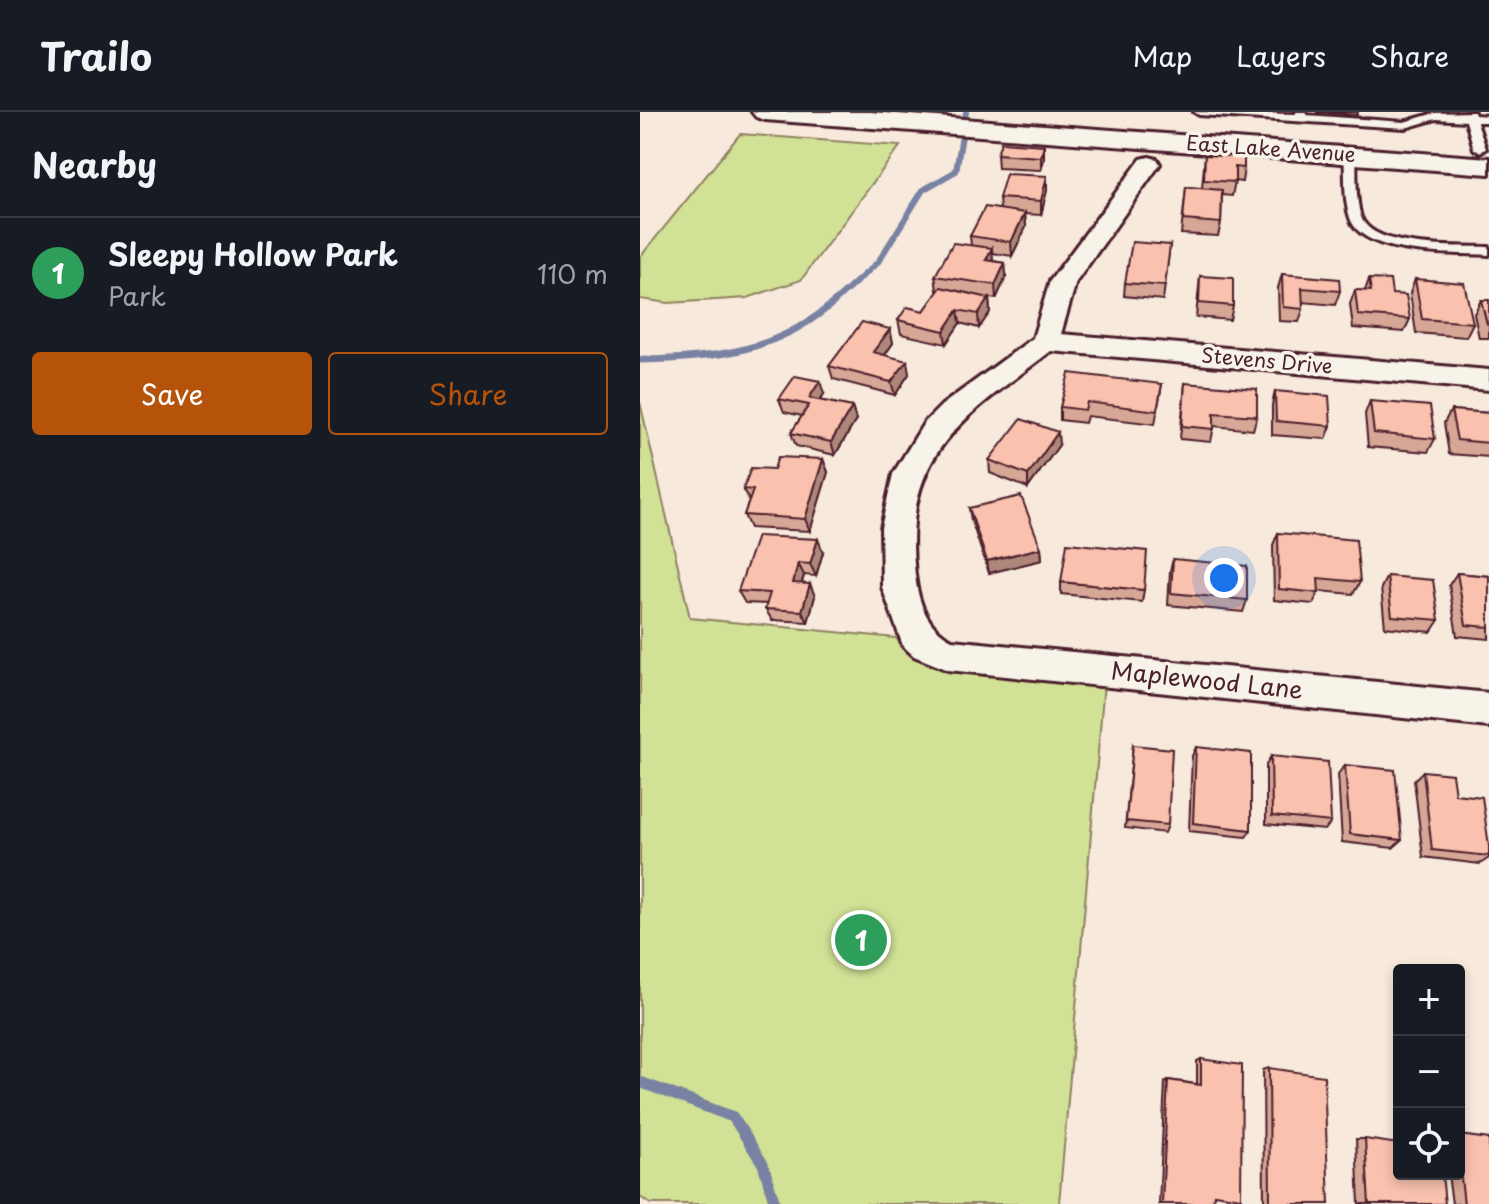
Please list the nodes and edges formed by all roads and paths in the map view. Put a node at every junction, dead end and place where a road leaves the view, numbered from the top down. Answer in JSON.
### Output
{"nodes":[{"id":1,"x":765,"y":112,"type":"edge"},
{"id":2,"x":1301,"y":115,"type":"edge"},
{"id":3,"x":1470,"y":115,"type":"edge"},
{"id":4,"x":936,"y":116,"type":"edge"},
{"id":5,"x":1199,"y":118,"type":"edge"},
{"id":6,"x":1489,"y":119,"type":"edge"},
{"id":7,"x":984,"y":122,"type":"junction"},
{"id":8,"x":1350,"y":155,"type":"junction"},
{"id":9,"x":1486,"y":155,"type":"edge"},
{"id":10,"x":1149,"y":164,"type":"dead end"},
{"id":11,"x":1489,"y":251,"type":"edge"},
{"id":12,"x":1045,"y":342,"type":"junction"},
{"id":13,"x":1489,"y":380,"type":"edge"},
{"id":14,"x":1489,"y":710,"type":"edge"}],
"edges":[{"from":1,"to":4,"type":"main road","name":"East Lake Avenue"},
{"from":2,"to":3,"type":"lane"},
{"from":2,"to":5,"type":"lane"},
{"from":3,"to":6,"type":"lane"},
{"from":3,"to":9,"type":"lane"},
{"from":4,"to":7,"type":"main road","name":"East Lake Avenue"},
{"from":5,"to":7,"type":"main road","name":"East Lake Avenue"},
{"from":5,"to":9,"type":"main road","name":"East Lake Avenue"},
{"from":7,"to":8,"type":"main road","name":"East Lake Avenue"},
{"from":8,"to":9,"type":"main road","name":"East Lake Avenue"},
{"from":8,"to":11,"type":"lane"},
{"from":10,"to":12,"type":"street"},
{"from":12,"to":13,"type":"street","name":"Stevens Drive"},
{"from":12,"to":14,"type":"street","name":"Maplewood Lane"}]}
